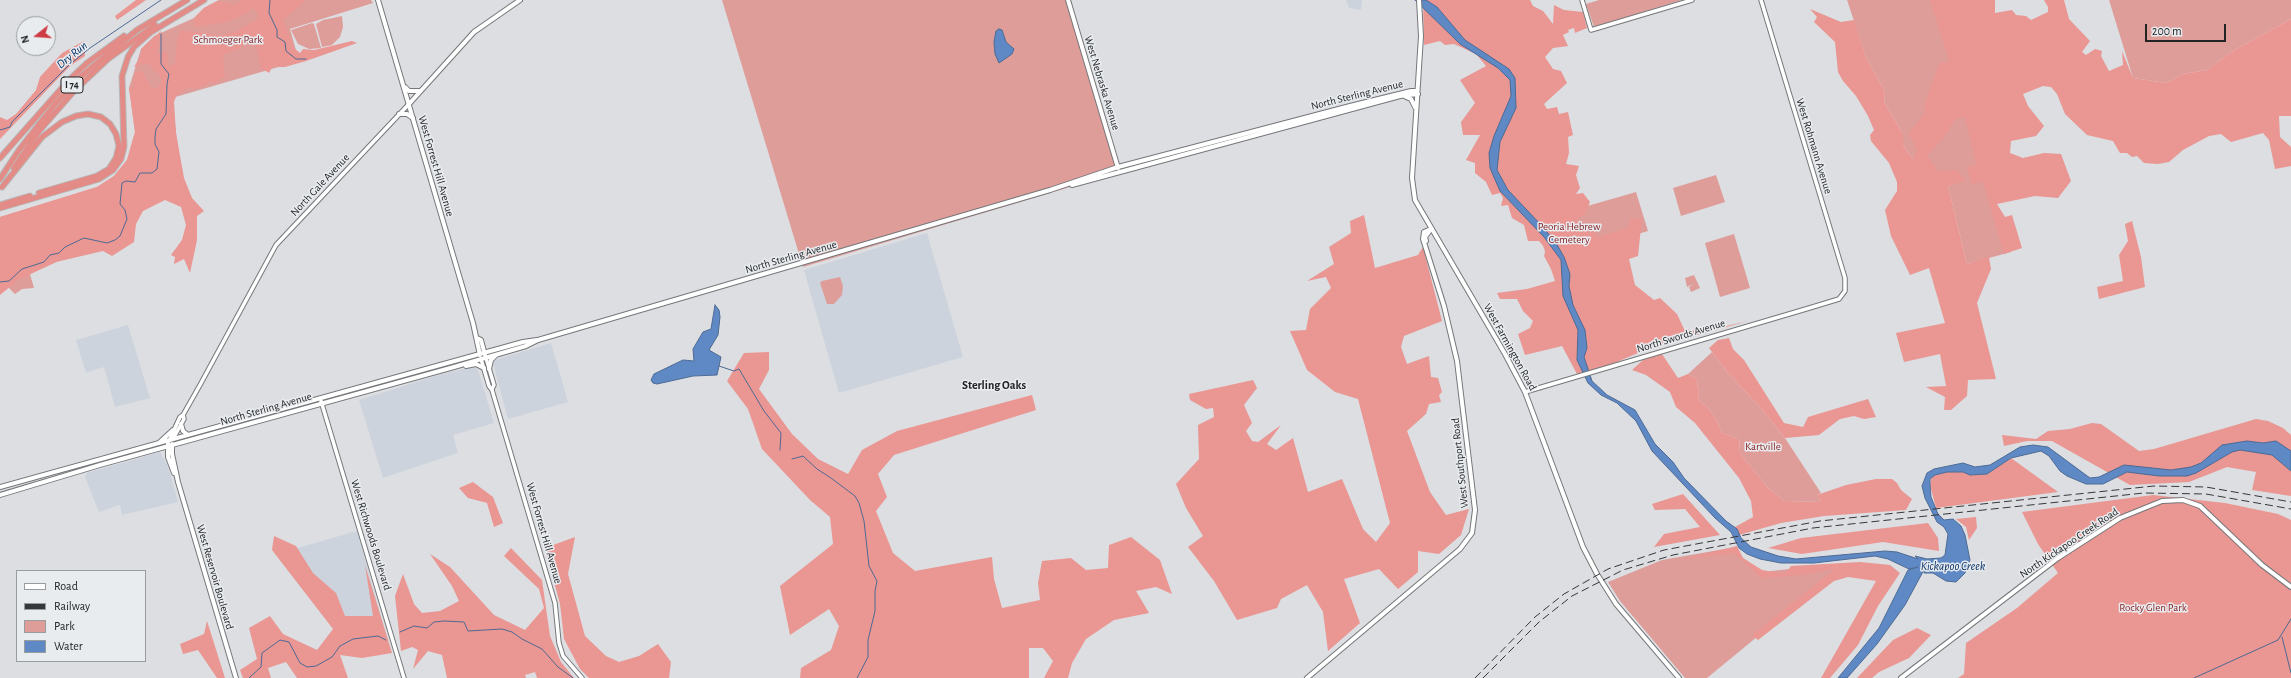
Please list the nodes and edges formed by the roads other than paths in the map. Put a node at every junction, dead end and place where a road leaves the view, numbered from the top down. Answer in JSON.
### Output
{"nodes":[{"id":1,"x":187,"y":0,"type":"edge"},
{"id":2,"x":199,"y":0,"type":"edge"},
{"id":3,"x":204,"y":0,"type":"edge"},
{"id":4,"x":378,"y":0,"type":"edge"},
{"id":5,"x":1068,"y":0,"type":"edge"},
{"id":6,"x":1419,"y":0,"type":"edge"},
{"id":7,"x":1582,"y":0,"type":"edge"},
{"id":8,"x":1692,"y":0,"type":"edge"},
{"id":9,"x":1761,"y":0,"type":"edge"},
{"id":10,"x":518,"y":1,"type":"edge"},
{"id":11,"x":137,"y":30,"type":"junction"},
{"id":12,"x":404,"y":86,"type":"junction"},
{"id":13,"x":420,"y":91,"type":"junction"},
{"id":14,"x":1418,"y":94,"type":"junction"},
{"id":15,"x":50,"y":99,"type":"junction"},
{"id":16,"x":1386,"y":100,"type":"junction"},
{"id":17,"x":409,"y":104,"type":"junction"},
{"id":18,"x":400,"y":114,"type":"junction"},
{"id":19,"x":1416,"y":116,"type":"junction"},
{"id":20,"x":413,"y":118,"type":"junction"},
{"id":21,"x":18,"y":150,"type":"junction"},
{"id":22,"x":0,"y":158,"type":"edge"},
{"id":23,"x":0,"y":162,"type":"edge"},
{"id":24,"x":1118,"y":170,"type":"junction"},
{"id":25,"x":0,"y":172,"type":"edge"},
{"id":26,"x":0,"y":179,"type":"edge"},
{"id":27,"x":1,"y":188,"type":"edge"},
{"id":28,"x":0,"y":205,"type":"edge"},
{"id":29,"x":0,"y":208,"type":"edge"},
{"id":30,"x":1431,"y":228,"type":"junction"},
{"id":31,"x":1842,"y":296,"type":"joint"},
{"id":32,"x":477,"y":338,"type":"junction"},
{"id":33,"x":537,"y":340,"type":"junction"},
{"id":34,"x":477,"y":344,"type":"junction"},
{"id":35,"x":482,"y":344,"type":"junction"},
{"id":36,"x":494,"y":350,"type":"junction"},
{"id":37,"x":484,"y":353,"type":"junction"},
{"id":38,"x":480,"y":354,"type":"junction"},
{"id":39,"x":496,"y":355,"type":"junction"},
{"id":40,"x":469,"y":357,"type":"junction"},
{"id":41,"x":486,"y":358,"type":"junction"},
{"id":42,"x":481,"y":359,"type":"junction"},
{"id":43,"x":454,"y":367,"type":"junction"},
{"id":44,"x":484,"y":368,"type":"junction"},
{"id":45,"x":489,"y":369,"type":"junction"},
{"id":46,"x":492,"y":389,"type":"junction"},
{"id":47,"x":1525,"y":392,"type":"junction"},
{"id":48,"x":320,"y":398,"type":"junction"},
{"id":49,"x":322,"y":403,"type":"junction"},
{"id":50,"x":183,"y":416,"type":"junction"},
{"id":51,"x":181,"y":424,"type":"junction"},
{"id":52,"x":173,"y":430,"type":"junction"},
{"id":53,"x":188,"y":435,"type":"junction"},
{"id":54,"x":171,"y":440,"type":"junction"},
{"id":55,"x":158,"y":444,"type":"junction"},
{"id":56,"x":170,"y":446,"type":"junction"},
{"id":57,"x":157,"y":449,"type":"junction"},
{"id":58,"x":168,"y":457,"type":"junction"},
{"id":59,"x":178,"y":482,"type":"junction"},
{"id":60,"x":0,"y":487,"type":"edge"},
{"id":61,"x":0,"y":495,"type":"edge"},
{"id":62,"x":2291,"y":587,"type":"edge"},
{"id":63,"x":236,"y":678,"type":"edge"},
{"id":64,"x":404,"y":678,"type":"edge"},
{"id":65,"x":582,"y":678,"type":"edge"},
{"id":66,"x":1307,"y":678,"type":"edge"},
{"id":67,"x":1679,"y":678,"type":"edge"},
{"id":68,"x":1901,"y":678,"type":"edge"}],
"edges":[{"from":1,"to":11,"type":"highway","number":"I 74"},
{"from":2,"to":27,"type":"highway","number":"I 74"},
{"from":3,"to":29,"type":"highway"},
{"from":4,"to":12,"type":"main road","name":"West Forrest Hill Avenue"},
{"from":5,"to":24,"type":"main road","name":"West Nebraska Avenue"},
{"from":6,"to":14,"type":"main road","name":"West Farmington Road"},
{"from":7,"to":8,"type":"street"},
{"from":9,"to":31,"type":"street","name":"West Rohmann Avenue"},
{"from":10,"to":13,"type":"main road","name":"North Gale Avenue"},
{"from":11,"to":15,"type":"highway"},
{"from":11,"to":21,"type":"highway","number":"I 74"},
{"from":12,"to":13,"type":"main road"},
{"from":12,"to":17,"type":"main road","name":"West Forrest Hill Avenue"},
{"from":13,"to":17,"type":"main road","name":"North Gale Avenue"},
{"from":14,"to":16,"type":"main road","name":"North Sterling Avenue"},
{"from":14,"to":19,"type":"main road","name":"West Farmington Road"},
{"from":14,"to":24,"type":"main road","name":"North Sterling Avenue"},
{"from":15,"to":22,"type":"highway"},
{"from":15,"to":23,"type":"highway"},
{"from":16,"to":19,"type":"main road"},
{"from":16,"to":24,"type":"main road","name":"North Sterling Avenue"},
{"from":17,"to":18,"type":"street","name":"North Gale Avenue"},
{"from":17,"to":20,"type":"main road","name":"West Forrest Hill Avenue"},
{"from":18,"to":20,"type":"main road"},
{"from":18,"to":50,"type":"street","name":"North Gale Avenue"},
{"from":19,"to":30,"type":"main road","name":"West Farmington Road"},
{"from":20,"to":32,"type":"main road","name":"West Forrest Hill Avenue"},
{"from":21,"to":25,"type":"highway"},
{"from":21,"to":26,"type":"highway","number":"I 74"},
{"from":24,"to":33,"type":"main road","name":"North Sterling Avenue"},
{"from":27,"to":28,"type":"highway"},
{"from":30,"to":47,"type":"main road","name":"West Farmington Road"},
{"from":30,"to":66,"type":"main road","name":"West Southport Road"},
{"from":31,"to":47,"type":"street","name":"North Swords Avenue"},
{"from":32,"to":34,"type":"main road","name":"West Forrest Hill Avenue"},
{"from":32,"to":35,"type":"main road","name":"West Forrest Hill Avenue"},
{"from":33,"to":36,"type":"main road","name":"North Sterling Avenue"},
{"from":33,"to":39,"type":"main road","name":"North Sterling Avenue"},
{"from":34,"to":38,"type":"main road","name":"West Forrest Hill Avenue"},
{"from":34,"to":40,"type":"main road"},
{"from":35,"to":36,"type":"main road"},
{"from":35,"to":37,"type":"main road","name":"West Forrest Hill Avenue"},
{"from":36,"to":37,"type":"main road","name":"North Sterling Avenue"},
{"from":37,"to":38,"type":"main road","name":"North Sterling Avenue"},
{"from":37,"to":41,"type":"main road","name":"West Forrest Hill Avenue"},
{"from":38,"to":40,"type":"main road","name":"North Sterling Avenue"},
{"from":38,"to":42,"type":"main road","name":"West Forrest Hill Avenue"},
{"from":39,"to":41,"type":"main road","name":"North Sterling Avenue"},
{"from":39,"to":45,"type":"main road"},
{"from":40,"to":48,"type":"main road","name":"North Sterling Avenue"},
{"from":41,"to":42,"type":"main road","name":"North Sterling Avenue"},
{"from":41,"to":45,"type":"street","name":"West Forrest Hill Avenue"},
{"from":42,"to":43,"type":"main road","name":"North Sterling Avenue"},
{"from":42,"to":44,"type":"street","name":"West Forrest Hill Avenue"},
{"from":43,"to":44,"type":"main road"},
{"from":43,"to":49,"type":"main road","name":"North Sterling Avenue"},
{"from":44,"to":46,"type":"street","name":"West Forrest Hill Avenue"},
{"from":45,"to":46,"type":"street","name":"West Forrest Hill Avenue"},
{"from":46,"to":65,"type":"street","name":"West Forrest Hill Avenue"},
{"from":47,"to":67,"type":"main road","name":"West Farmington Road"},
{"from":48,"to":49,"type":"street","name":"West Richwoods Boulevard"},
{"from":48,"to":53,"type":"main road","name":"North Sterling Avenue"},
{"from":49,"to":56,"type":"main road","name":"North Sterling Avenue"},
{"from":49,"to":64,"type":"street","name":"West Richwoods Boulevard"},
{"from":50,"to":51,"type":"street","name":"North Gale Avenue"},
{"from":50,"to":52,"type":"street","name":"North Gale Avenue"},
{"from":51,"to":53,"type":"main road"},
{"from":51,"to":54,"type":"street","name":"North Gale Avenue"},
{"from":52,"to":54,"type":"street","name":"North Gale Avenue"},
{"from":52,"to":55,"type":"main road"},
{"from":53,"to":54,"type":"main road","name":"North Sterling Avenue"},
{"from":54,"to":55,"type":"main road","name":"North Sterling Avenue"},
{"from":54,"to":56,"type":"main road","name":"West Reservoir Boulevard"},
{"from":55,"to":60,"type":"main road","name":"North Sterling Avenue"},
{"from":56,"to":57,"type":"main road","name":"North Sterling Avenue"},
{"from":56,"to":58,"type":"main road","name":"West Reservoir Boulevard"},
{"from":56,"to":59,"type":"main road","name":"West Reservoir Boulevard"},
{"from":57,"to":58,"type":"main road"},
{"from":57,"to":61,"type":"main road","name":"North Sterling Avenue"},
{"from":58,"to":59,"type":"main road","name":"West Reservoir Boulevard"},
{"from":59,"to":63,"type":"main road","name":"West Reservoir Boulevard"},
{"from":62,"to":68,"type":"main road","name":"North Kickapoo Creek Road"}]}
